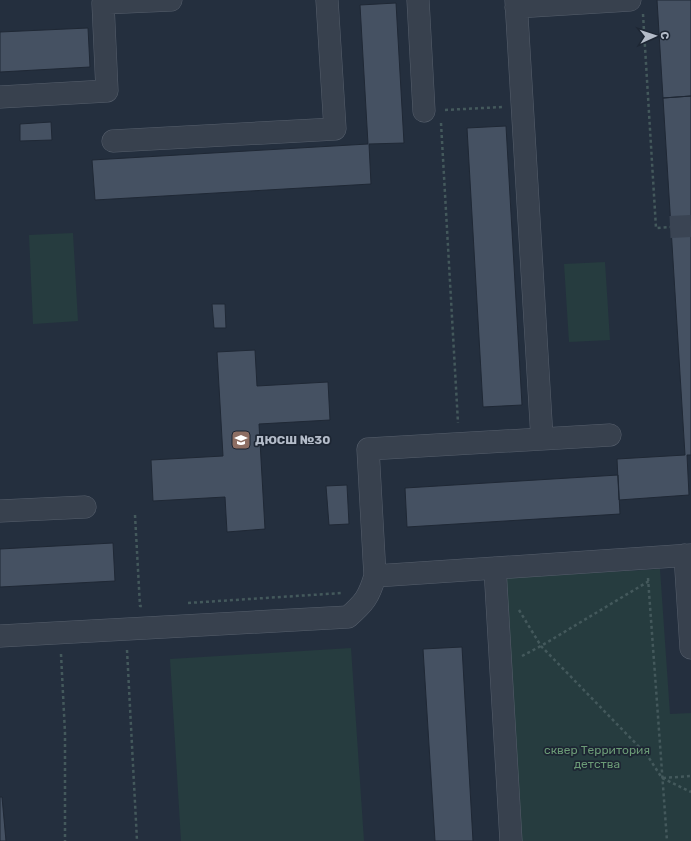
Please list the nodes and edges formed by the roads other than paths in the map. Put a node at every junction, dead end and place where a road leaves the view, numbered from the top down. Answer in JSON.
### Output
{"nodes":[{"id":1,"x":172,"y":0,"type":"edge"},
{"id":2,"x":328,"y":0,"type":"edge"},
{"id":3,"x":418,"y":0,"type":"edge"},
{"id":4,"x":516,"y":3,"type":"edge"},
{"id":5,"x":637,"y":4,"type":"edge"},
{"id":6,"x":0,"y":97,"type":"edge"},
{"id":7,"x":435,"y":113,"type":"road end"},
{"id":8,"x":113,"y":141,"type":"dead end"},
{"id":9,"x":610,"y":435,"type":"dead end"},
{"id":10,"x":542,"y":439,"type":"junction"},
{"id":11,"x":85,"y":507,"type":"dead end"},
{"id":12,"x":0,"y":512,"type":"edge"},
{"id":13,"x":688,"y":555,"type":"edge"},
{"id":14,"x":495,"y":568,"type":"junction"},
{"id":15,"x":375,"y":576,"type":"junction"},
{"id":16,"x":0,"y":636,"type":"edge"},
{"id":17,"x":691,"y":648,"type":"edge"},
{"id":18,"x":511,"y":841,"type":"edge"}],
"edges":[{"from":1,"to":6,"type":"street"},
{"from":2,"to":8,"type":"street"},
{"from":3,"to":7,"type":"street"},
{"from":4,"to":5,"type":"street"},
{"from":4,"to":10,"type":"street"},
{"from":9,"to":10,"type":"street"},
{"from":10,"to":15,"type":"street"},
{"from":11,"to":12,"type":"street"},
{"from":13,"to":14,"type":"street"},
{"from":13,"to":17,"type":"street"},
{"from":14,"to":15,"type":"street"},
{"from":14,"to":18,"type":"street"},
{"from":15,"to":16,"type":"street"}]}
